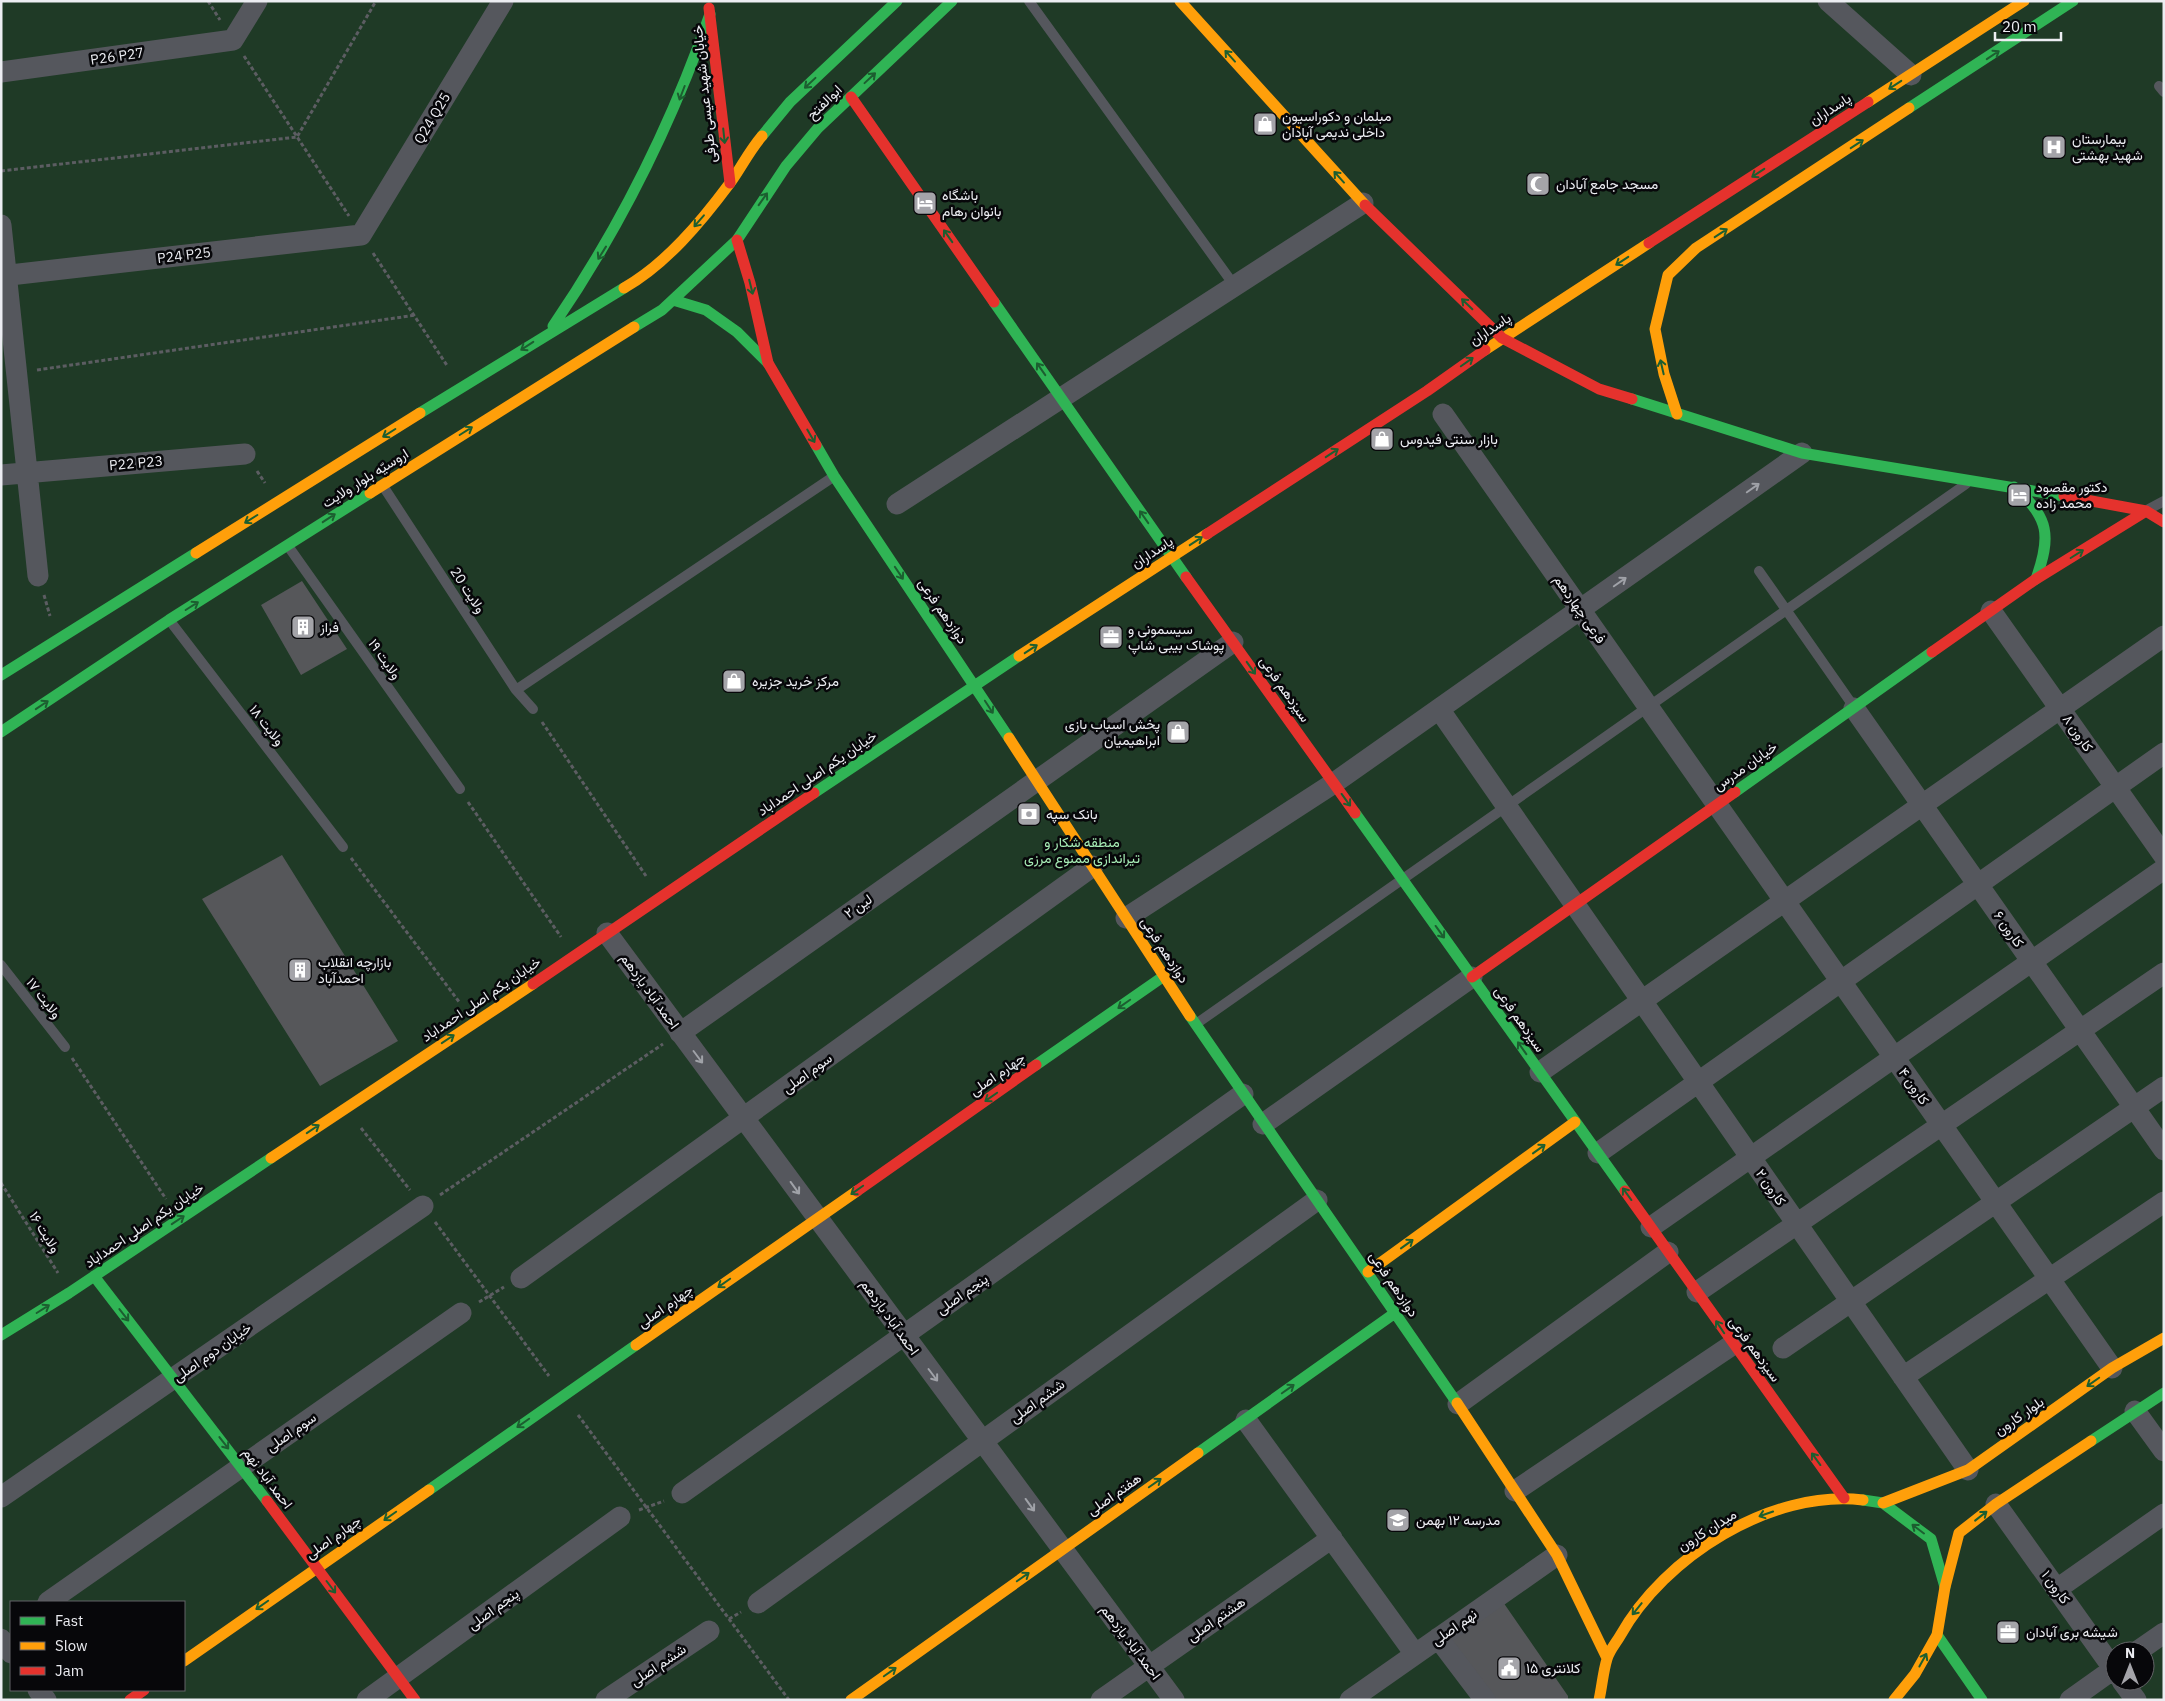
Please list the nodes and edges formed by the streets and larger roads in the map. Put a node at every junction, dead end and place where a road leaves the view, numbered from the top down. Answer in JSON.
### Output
{"nodes":[{"id":1,"x":256,"y":1,"type":"edge"},
{"id":2,"x":503,"y":1,"type":"edge"},
{"id":3,"x":708,"y":1,"type":"edge"},
{"id":4,"x":897,"y":1,"type":"edge"},
{"id":5,"x":952,"y":1,"type":"edge"},
{"id":6,"x":1180,"y":1,"type":"edge"},
{"id":7,"x":1828,"y":1,"type":"edge"},
{"id":8,"x":2024,"y":1,"type":"edge"},
{"id":9,"x":2073,"y":1,"type":"edge"},
{"id":10,"x":710,"y":14,"type":"junction"},
{"id":11,"x":1,"y":72,"type":"edge"},
{"id":12,"x":1911,"y":75,"type":"junction"},
{"id":13,"x":851,"y":97,"type":"junction"},
{"id":14,"x":730,"y":183,"type":"junction"},
{"id":15,"x":732,"y":202,"type":"dead end"},
{"id":16,"x":1363,"y":203,"type":"junction"},
{"id":17,"x":734,"y":221,"type":"dead end"},
{"id":18,"x":1,"y":225,"type":"edge"},
{"id":19,"x":361,"y":235,"type":"joint"},
{"id":20,"x":736,"y":240,"type":"junction"},
{"id":21,"x":4,"y":276,"type":"edge"},
{"id":22,"x":673,"y":300,"type":"junction"},
{"id":23,"x":548,"y":332,"type":"junction"},
{"id":24,"x":1502,"y":338,"type":"junction"},
{"id":25,"x":768,"y":363,"type":"junction"},
{"id":26,"x":1060,"y":397,"type":"junction"},
{"id":27,"x":1444,"y":414,"type":"dead end"},
{"id":28,"x":1677,"y":414,"type":"junction"},
{"id":29,"x":1802,"y":453,"type":"junction"},
{"id":30,"x":245,"y":454,"type":"road end"},
{"id":31,"x":27,"y":473,"type":"junction"},
{"id":32,"x":1,"y":475,"type":"edge"},
{"id":33,"x":2014,"y":487,"type":"junction"},
{"id":34,"x":897,"y":504,"type":"dead end"},
{"id":35,"x":2146,"y":511,"type":"junction"},
{"id":36,"x":2164,"y":522,"type":"edge"},
{"id":37,"x":1172,"y":557,"type":"junction"},
{"id":38,"x":38,"y":576,"type":"road end"},
{"id":39,"x":2036,"y":579,"type":"junction"},
{"id":40,"x":1580,"y":610,"type":"junction"},
{"id":41,"x":1992,"y":611,"type":"junction"},
{"id":42,"x":2164,"y":636,"type":"edge"},
{"id":43,"x":1233,"y":642,"type":"junction"},
{"id":44,"x":1,"y":675,"type":"edge"},
{"id":45,"x":975,"y":685,"type":"junction"},
{"id":46,"x":1854,"y":708,"type":"junction"},
{"id":47,"x":1439,"y":709,"type":"junction"},
{"id":48,"x":2060,"y":709,"type":"junction"},
{"id":49,"x":1,"y":732,"type":"edge"},
{"id":50,"x":2164,"y":753,"type":"edge"},
{"id":51,"x":1036,"y":779,"type":"junction"},
{"id":52,"x":1334,"y":783,"type":"junction"},
{"id":53,"x":2116,"y":787,"type":"junction"},
{"id":54,"x":1716,"y":804,"type":"junction"},
{"id":55,"x":1922,"y":805,"type":"junction"},
{"id":56,"x":2164,"y":856,"type":"edge"},
{"id":57,"x":1093,"y":866,"type":"junction"},
{"id":58,"x":2164,"y":869,"type":"edge"},
{"id":59,"x":1978,"y":884,"type":"junction"},
{"id":60,"x":1784,"y":901,"type":"junction"},
{"id":61,"x":1574,"y":905,"type":"junction"},
{"id":62,"x":1126,"y":918,"type":"junction"},
{"id":63,"x":607,"y":933,"type":"junction"},
{"id":64,"x":2032,"y":961,"type":"junction"},
{"id":65,"x":2164,"y":973,"type":"edge"},
{"id":66,"x":1164,"y":976,"type":"junction"},
{"id":67,"x":1472,"y":977,"type":"junction"},
{"id":68,"x":1840,"y":982,"type":"junction"},
{"id":69,"x":1641,"y":1001,"type":"junction"},
{"id":70,"x":2080,"y":1030,"type":"junction"},
{"id":71,"x":680,"y":1033,"type":"junction"},
{"id":72,"x":1894,"y":1058,"type":"junction"},
{"id":73,"x":1540,"y":1072,"type":"junction"},
{"id":74,"x":1698,"y":1082,"type":"junction"},
{"id":75,"x":2164,"y":1087,"type":"edge"},
{"id":76,"x":1243,"y":1094,"type":"junction"},
{"id":77,"x":2134,"y":1108,"type":"junction"},
{"id":78,"x":744,"y":1119,"type":"junction"},
{"id":79,"x":1576,"y":1122,"type":"junction"},
{"id":80,"x":1263,"y":1124,"type":"junction"},
{"id":81,"x":1941,"y":1125,"type":"junction"},
{"id":82,"x":2164,"y":1150,"type":"edge"},
{"id":83,"x":1598,"y":1153,"type":"junction"},
{"id":84,"x":1750,"y":1157,"type":"junction"},
{"id":85,"x":1317,"y":1200,"type":"junction"},
{"id":86,"x":1996,"y":1202,"type":"junction"},
{"id":87,"x":2164,"y":1202,"type":"edge"},
{"id":88,"x":423,"y":1206,"type":"road end"},
{"id":89,"x":817,"y":1218,"type":"junction"},
{"id":90,"x":1797,"y":1224,"type":"junction"},
{"id":91,"x":1651,"y":1227,"type":"junction"},
{"id":92,"x":1668,"y":1252,"type":"junction"},
{"id":93,"x":1368,"y":1272,"type":"junction"},
{"id":94,"x":94,"y":1276,"type":"junction"},
{"id":95,"x":520,"y":1278,"type":"road end"},
{"id":96,"x":2049,"y":1279,"type":"junction"},
{"id":97,"x":1697,"y":1292,"type":"junction"},
{"id":98,"x":1851,"y":1302,"type":"junction"},
{"id":99,"x":461,"y":1313,"type":"road end"},
{"id":100,"x":1396,"y":1313,"type":"junction"},
{"id":101,"x":1,"y":1335,"type":"edge"},
{"id":102,"x":904,"y":1335,"type":"junction"},
{"id":103,"x":2164,"y":1338,"type":"edge"},
{"id":104,"x":1732,"y":1344,"type":"junction"},
{"id":105,"x":1783,"y":1348,"type":"dead end"},
{"id":106,"x":2112,"y":1368,"type":"junction"},
{"id":107,"x":1903,"y":1377,"type":"junction"},
{"id":108,"x":174,"y":1378,"type":"junction"},
{"id":109,"x":2164,"y":1393,"type":"edge"},
{"id":110,"x":1458,"y":1404,"type":"junction"},
{"id":111,"x":2135,"y":1411,"type":"junction"},
{"id":112,"x":1246,"y":1420,"type":"junction"},
{"id":113,"x":982,"y":1441,"type":"junction"},
{"id":114,"x":2164,"y":1451,"type":"edge"},
{"id":115,"x":242,"y":1466,"type":"junction"},
{"id":116,"x":1968,"y":1470,"type":"junction"},
{"id":117,"x":1515,"y":1491,"type":"junction"},
{"id":118,"x":682,"y":1494,"type":"road end"},
{"id":119,"x":1,"y":1497,"type":"edge"},
{"id":120,"x":1844,"y":1498,"type":"junction"},
{"id":121,"x":1884,"y":1503,"type":"junction"},
{"id":122,"x":1996,"y":1504,"type":"junction"},
{"id":123,"x":2164,"y":1514,"type":"edge"},
{"id":124,"x":620,"y":1517,"type":"road end"},
{"id":125,"x":1332,"y":1538,"type":"junction"},
{"id":126,"x":1062,"y":1549,"type":"junction"},
{"id":127,"x":1558,"y":1555,"type":"junction"},
{"id":128,"x":316,"y":1567,"type":"junction"},
{"id":129,"x":1945,"y":1587,"type":"junction"},
{"id":130,"x":2057,"y":1589,"type":"junction"},
{"id":131,"x":49,"y":1601,"type":"edge"},
{"id":132,"x":758,"y":1603,"type":"road end"},
{"id":133,"x":709,"y":1631,"type":"road end"},
{"id":134,"x":2164,"y":1633,"type":"edge"},
{"id":135,"x":1937,"y":1635,"type":"junction"},
{"id":136,"x":1438,"y":1638,"type":"junction"},
{"id":137,"x":1,"y":1639,"type":"edge"},
{"id":138,"x":2152,"y":1641,"type":"edge"},
{"id":139,"x":10,"y":1652,"type":"edge"},
{"id":140,"x":1415,"y":1654,"type":"junction"},
{"id":141,"x":2105,"y":1657,"type":"edge"},
{"id":142,"x":1607,"y":1658,"type":"junction"},
{"id":143,"x":185,"y":1660,"type":"edge"},
{"id":144,"x":1149,"y":1666,"type":"junction"},
{"id":145,"x":398,"y":1677,"type":"junction"},
{"id":146,"x":2105,"y":1679,"type":"edge"},
{"id":147,"x":143,"y":1691,"type":"edge"},
{"id":148,"x":130,"y":1700,"type":"edge"},
{"id":149,"x":367,"y":1700,"type":"edge"},
{"id":150,"x":415,"y":1700,"type":"edge"},
{"id":151,"x":606,"y":1700,"type":"edge"},
{"id":152,"x":851,"y":1700,"type":"edge"},
{"id":153,"x":1100,"y":1700,"type":"edge"},
{"id":154,"x":1174,"y":1700,"type":"edge"},
{"id":155,"x":1350,"y":1700,"type":"edge"},
{"id":156,"x":1485,"y":1700,"type":"edge"},
{"id":157,"x":1599,"y":1700,"type":"edge"},
{"id":158,"x":1894,"y":1700,"type":"edge"},
{"id":159,"x":1982,"y":1700,"type":"edge"},
{"id":160,"x":2070,"y":1700,"type":"edge"}],
"edges":[{"from":1,"to":11,"type":"street","name":"P26 P27"},
{"from":2,"to":19,"type":"street","name":"Q24 Q25"},
{"from":3,"to":10,"type":"street","name":"خیابان شهید عیسی طرفی"},
{"from":4,"to":14,"type":"street","name":"ابوالفتح","one_way":true},
{"from":13,"to":5,"type":"street","name":"ابوالفتح","one_way":true},
{"from":16,"to":6,"type":"street","one_way":true},
{"from":7,"to":12,"type":"street"},
{"from":8,"to":12,"type":"street","name":"پاسداران"},
{"from":28,"to":9,"type":"street","one_way":true},
{"from":10,"to":14,"type":"street","name":"خیابان شهید عیسی طرفی","one_way":true},
{"from":10,"to":23,"type":"street","one_way":true},
{"from":12,"to":24,"type":"street","name":"پاسداران","one_way":true},
{"from":20,"to":13,"type":"street","name":"ابوالفتح","one_way":true},
{"from":26,"to":13,"type":"street","name":"سیزدهم فرعی","one_way":true},
{"from":14,"to":15,"type":"street","name":"خیابان شهید عیسی طرفی"},
{"from":14,"to":23,"type":"street","name":"اروسیّه بلوار ولایت","one_way":true},
{"from":24,"to":16,"type":"street","one_way":true},
{"from":16,"to":26,"type":"street"},
{"from":17,"to":20,"type":"street","name":"دوازدهم فرعی"},
{"from":18,"to":21,"type":"street"},
{"from":19,"to":21,"type":"street","name":"P24 P25"},
{"from":20,"to":22,"type":"street","name":"اروسیّه بلوار ولایت"},
{"from":20,"to":25,"type":"street","name":"دوازدهم فرعی","one_way":true},
{"from":21,"to":31,"type":"street"},
{"from":22,"to":25,"type":"street"},
{"from":49,"to":22,"type":"street","name":"اروسیّه بلوار ولایت","one_way":true},
{"from":23,"to":44,"type":"street","name":"اروسیّه بلوار ولایت","one_way":true},
{"from":24,"to":28,"type":"street"},
{"from":37,"to":24,"type":"street","name":"پاسداران","one_way":true},
{"from":25,"to":45,"type":"street","name":"دوازدهم فرعی","one_way":true},
{"from":26,"to":34,"type":"street"},
{"from":37,"to":26,"type":"street","name":"سیزدهم فرعی","one_way":true},
{"from":27,"to":40,"type":"street","name":"فرعی چهاردهم"},
{"from":28,"to":29,"type":"street"},
{"from":29,"to":33,"type":"street"},
{"from":40,"to":29,"type":"street","one_way":true},
{"from":30,"to":31,"type":"street","name":"P22 P23"},
{"from":31,"to":32,"type":"street","name":"P22 P23"},
{"from":31,"to":38,"type":"street"},
{"from":33,"to":35,"type":"street"},
{"from":33,"to":39,"type":"street"},
{"from":35,"to":36,"type":"street"},
{"from":39,"to":35,"type":"street","name":"خیابان مدرس","one_way":true},
{"from":37,"to":43,"type":"street","name":"سیزدهم فرعی"},
{"from":45,"to":37,"type":"street","name":"پاسداران","one_way":true},
{"from":39,"to":41,"type":"street","name":"خیابان مدرس"},
{"from":40,"to":47,"type":"street"},
{"from":40,"to":54,"type":"street","name":"فرعی چهاردهم"},
{"from":41,"to":46,"type":"street","name":"خیابان مدرس"},
{"from":41,"to":48,"type":"street","name":"کارون ۸"},
{"from":42,"to":48,"type":"street"},
{"from":43,"to":51,"type":"street","name":"لین ۲"},
{"from":43,"to":52,"type":"street","name":"سیزدهم فرعی","one_way":true},
{"from":45,"to":51,"type":"street","name":"دوازدهم فرعی","one_way":true},
{"from":45,"to":63,"type":"street","name":"خیابان یکم اصلی احمداباد"},
{"from":46,"to":54,"type":"street","name":"خیابان مدرس"},
{"from":46,"to":55,"type":"street","name":"کارون ۶"},
{"from":47,"to":52,"type":"street"},
{"from":47,"to":61,"type":"street","name":"کارون ۲"},
{"from":48,"to":53,"type":"street","name":"کارون ۸"},
{"from":48,"to":55,"type":"street"},
{"from":50,"to":53,"type":"street"},
{"from":51,"to":57,"type":"street","name":"دوازدهم فرعی"},
{"from":51,"to":71,"type":"street","name":"لین ۲"},
{"from":52,"to":62,"type":"street"},
{"from":52,"to":67,"type":"street","name":"سیزدهم فرعی","one_way":true},
{"from":53,"to":56,"type":"street","name":"کارون ۸"},
{"from":53,"to":59,"type":"street"},
{"from":54,"to":60,"type":"street","name":"کارون ۴"},
{"from":54,"to":61,"type":"street","name":"خیابان مدرس"},
{"from":55,"to":59,"type":"street","name":"کارون ۶"},
{"from":55,"to":60,"type":"street"},
{"from":57,"to":62,"type":"street","name":"دوازدهم فرعی"},
{"from":57,"to":78,"type":"street","name":"سوم اصلی"},
{"from":58,"to":64,"type":"street"},
{"from":59,"to":64,"type":"street","name":"کارون ۶"},
{"from":59,"to":68,"type":"street"},
{"from":60,"to":68,"type":"street","name":"کارون ۴"},
{"from":60,"to":69,"type":"street"},
{"from":61,"to":67,"type":"street","name":"خیابان مدرس"},
{"from":61,"to":69,"type":"street","name":"کارون ۲"},
{"from":62,"to":66,"type":"street","name":"دوازدهم فرعی"},
{"from":63,"to":71,"type":"street","name":"احمد آباد یازدهم"},
{"from":94,"to":63,"type":"street","name":"خیابان یکم اصلی احمداباد","one_way":true},
{"from":64,"to":70,"type":"street","name":"کارون ۶"},
{"from":64,"to":72,"type":"street"},
{"from":65,"to":70,"type":"street"},
{"from":66,"to":76,"type":"street","name":"دوازدهم فرعی"},
{"from":66,"to":89,"type":"street","name":"چهارم اصلی","one_way":true},
{"from":73,"to":67,"type":"street","name":"سیزدهم فرعی","one_way":true},
{"from":67,"to":80,"type":"street"},
{"from":68,"to":72,"type":"street","name":"کارون ۴"},
{"from":68,"to":74,"type":"street"},
{"from":69,"to":73,"type":"street"},
{"from":69,"to":74,"type":"street","name":"کارون ۲"},
{"from":70,"to":77,"type":"street","name":"کارون ۶"},
{"from":70,"to":81,"type":"street"},
{"from":71,"to":78,"type":"street","name":"احمد آباد یازدهم","one_way":true},
{"from":72,"to":81,"type":"street","name":"کارون ۴"},
{"from":72,"to":84,"type":"street"},
{"from":73,"to":79,"type":"street","name":"سیزدهم فرعی"},
{"from":74,"to":83,"type":"street"},
{"from":74,"to":84,"type":"street","name":"کارون ۲"},
{"from":75,"to":77,"type":"street"},
{"from":76,"to":80,"type":"street","name":"دوازدهم فرعی"},
{"from":76,"to":102,"type":"street","name":"پنجم اصلی"},
{"from":77,"to":82,"type":"street","name":"کارون ۶"},
{"from":77,"to":86,"type":"street"},
{"from":78,"to":89,"type":"street","name":"احمد آباد یازدهم","one_way":true},
{"from":78,"to":95,"type":"street","name":"سوم اصلی"},
{"from":79,"to":83,"type":"street","name":"سیزدهم فرعی"},
{"from":93,"to":79,"type":"street","one_way":true},
{"from":80,"to":85,"type":"street","name":"دوازدهم فرعی"},
{"from":81,"to":86,"type":"street","name":"کارون ۴"},
{"from":81,"to":90,"type":"street"},
{"from":91,"to":83,"type":"street","name":"سیزدهم فرعی","one_way":true},
{"from":84,"to":90,"type":"street","name":"کارون ۲"},
{"from":84,"to":91,"type":"street"},
{"from":85,"to":93,"type":"street","name":"دوازدهم فرعی"},
{"from":85,"to":113,"type":"street","name":"ششم اصلی"},
{"from":86,"to":96,"type":"street","name":"کارون ۴"},
{"from":86,"to":98,"type":"street"},
{"from":87,"to":96,"type":"street"},
{"from":88,"to":108,"type":"street","name":"خیابان دوم اصلی"},
{"from":89,"to":102,"type":"street","name":"احمد آباد یازدهم"},
{"from":89,"to":128,"type":"street","name":"چهارم اصلی","one_way":true},
{"from":90,"to":97,"type":"street"},
{"from":90,"to":98,"type":"street","name":"کارون ۲"},
{"from":91,"to":92,"type":"street","name":"سیزدهم فرعی"},
{"from":92,"to":97,"type":"street","name":"سیزدهم فرعی"},
{"from":92,"to":110,"type":"street"},
{"from":93,"to":100,"type":"street","name":"دوازدهم فرعی"},
{"from":101,"to":94,"type":"street","name":"خیابان یکم اصلی احمداباد","one_way":true},
{"from":94,"to":108,"type":"street","name":"احمد آباد نهم","one_way":true},
{"from":96,"to":106,"type":"street","name":"کارون ۴"},
{"from":96,"to":107,"type":"street"},
{"from":104,"to":97,"type":"street","name":"سیزدهم فرعی","one_way":true},
{"from":98,"to":105,"type":"street"},
{"from":98,"to":107,"type":"street","name":"کارون ۲"},
{"from":99,"to":115,"type":"street","name":"سوم اصلی"},
{"from":100,"to":110,"type":"street","name":"دوازدهم فرعی"},
{"from":112,"to":100,"type":"street","name":"هفتم اصلی","one_way":true},
{"from":102,"to":113,"type":"street","name":"احمد آباد یازدهم","one_way":true},
{"from":102,"to":118,"type":"street","name":"پنجم اصلی"},
{"from":103,"to":106,"type":"street","name":"بلوار کارون"},
{"from":104,"to":117,"type":"street"},
{"from":120,"to":104,"type":"street","name":"سیزدهم فرعی","one_way":true},
{"from":106,"to":116,"type":"street","name":"بلوار کارون","one_way":true},
{"from":107,"to":116,"type":"street","name":"کارون ۲"},
{"from":108,"to":115,"type":"street","name":"احمد آباد نهم","one_way":true},
{"from":108,"to":119,"type":"street","name":"خیابان دوم اصلی"},
{"from":109,"to":111,"type":"street"},
{"from":110,"to":117,"type":"street","name":"دوازدهم فرعی"},
{"from":111,"to":114,"type":"street"},
{"from":111,"to":122,"type":"street"},
{"from":112,"to":125,"type":"street"},
{"from":126,"to":112,"type":"street","name":"هفتم اصلی","one_way":true},
{"from":113,"to":126,"type":"street","name":"احمد آباد یازدهم","one_way":true},
{"from":113,"to":132,"type":"street","name":"ششم اصلی"},
{"from":115,"to":128,"type":"street","name":"احمد آباد نهم"},
{"from":115,"to":131,"type":"street","name":"سوم اصلی"},
{"from":116,"to":121,"type":"street","name":"بلوار کارون"},
{"from":117,"to":127,"type":"street","name":"دوازدهم فرعی"},
{"from":120,"to":121,"type":"street","name":"میدان کارون"},
{"from":120,"to":142,"type":"street","name":"میدان کارون","one_way":true},
{"from":129,"to":121,"type":"street","one_way":true},
{"from":129,"to":122,"type":"street","one_way":true},
{"from":122,"to":130,"type":"street","name":"کارون ۱"},
{"from":123,"to":130,"type":"street"},
{"from":124,"to":145,"type":"street","name":"پنجم اصلی"},
{"from":125,"to":140,"type":"street"},
{"from":125,"to":144,"type":"street","name":"هشتم اصلی"},
{"from":126,"to":144,"type":"street","name":"احمد آباد یازدهم"},
{"from":152,"to":126,"type":"street","name":"هفتم اصلی","one_way":true},
{"from":127,"to":136,"type":"street","name":"نهم اصلی"},
{"from":127,"to":142,"type":"street","name":"دوازدهم فرعی"},
{"from":128,"to":143,"type":"street","name":"چهارم اصلی","one_way":true},
{"from":128,"to":145,"type":"street","name":"احمد آباد نهم","one_way":true},
{"from":129,"to":135,"type":"street"},
{"from":130,"to":141,"type":"street","name":"کارون ۱"},
{"from":133,"to":151,"type":"street","name":"ششم اصلی"},
{"from":134,"to":138,"type":"street"},
{"from":158,"to":135,"type":"street","one_way":true},
{"from":135,"to":159,"type":"street"},
{"from":136,"to":140,"type":"street","name":"نهم اصلی"},
{"from":136,"to":156,"type":"street"},
{"from":137,"to":139,"type":"street"},
{"from":140,"to":155,"type":"street","name":"نهم اصلی"},
{"from":142,"to":157,"type":"street","name":"میدان کارون"},
{"from":144,"to":153,"type":"street","name":"هشتم اصلی"},
{"from":144,"to":154,"type":"street","name":"احمد آباد یازدهم"},
{"from":145,"to":149,"type":"street","name":"پنجم اصلی"},
{"from":145,"to":150,"type":"street","name":"احمد آباد نهم"},
{"from":146,"to":160,"type":"street"},
{"from":147,"to":148,"type":"street"}]}
